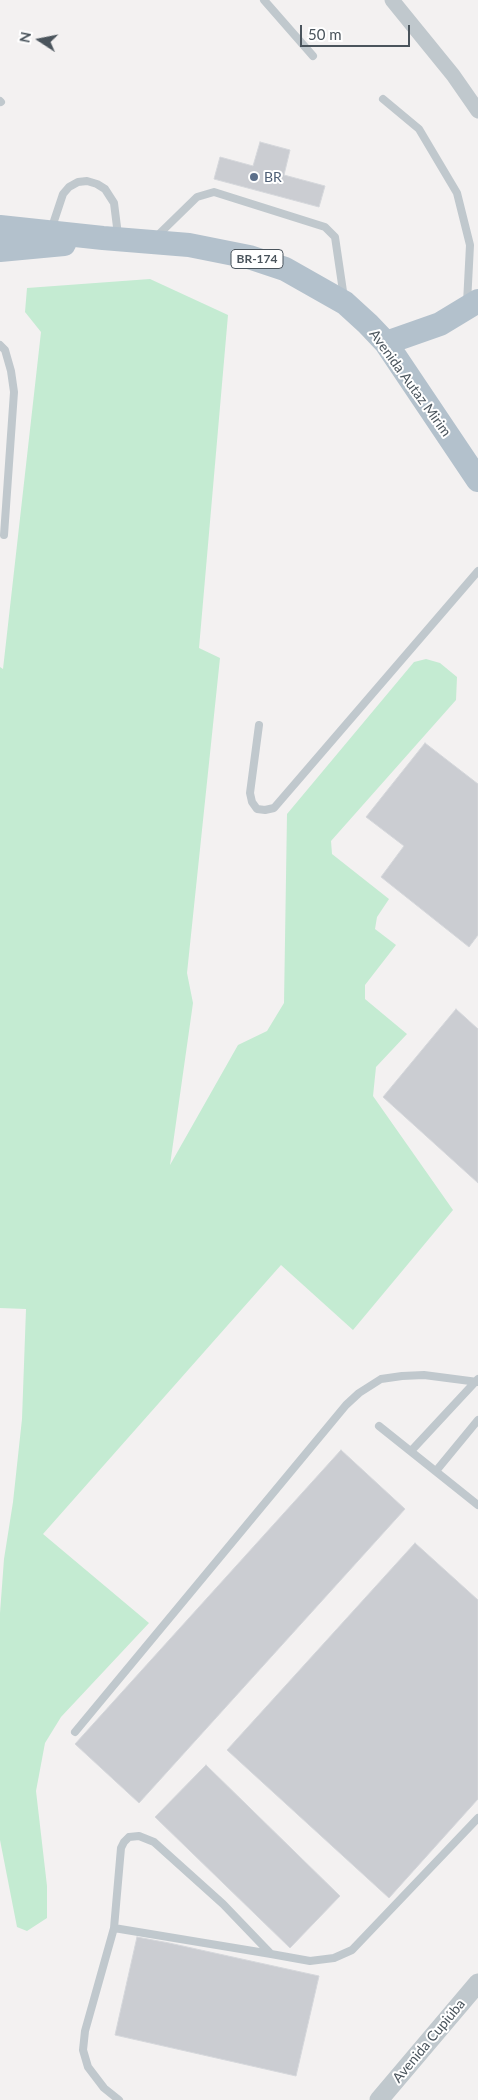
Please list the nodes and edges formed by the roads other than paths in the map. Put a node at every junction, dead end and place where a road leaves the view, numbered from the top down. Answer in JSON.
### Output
{"nodes":[{"id":1,"x":264,"y":0,"type":"edge"},
{"id":2,"x":392,"y":0,"type":"edge"},
{"id":3,"x":313,"y":56,"type":"dead end"},
{"id":4,"x":383,"y":99,"type":"dead end"},
{"id":5,"x":478,"y":111,"type":"edge"},
{"id":6,"x":0,"y":227,"type":"edge"},
{"id":7,"x":50,"y":233,"type":"junction"},
{"id":8,"x":111,"y":239,"type":"junction"},
{"id":9,"x":151,"y":242,"type":"junction"},
{"id":10,"x":0,"y":250,"type":"edge"},
{"id":11,"x":345,"y":303,"type":"junction"},
{"id":12,"x":472,"y":305,"type":"edge"},
{"id":13,"x":386,"y":343,"type":"junction"},
{"id":14,"x":0,"y":345,"type":"edge"},
{"id":15,"x":478,"y":480,"type":"edge"},
{"id":16,"x":4,"y":535,"type":"dead end"},
{"id":17,"x":478,"y":571,"type":"edge"},
{"id":18,"x":259,"y":725,"type":"dead end"},
{"id":19,"x":478,"y":1380,"type":"edge"},
{"id":20,"x":478,"y":1420,"type":"edge"},
{"id":21,"x":379,"y":1426,"type":"dead end"},
{"id":22,"x":411,"y":1451,"type":"junction"},
{"id":23,"x":436,"y":1471,"type":"junction"},
{"id":24,"x":478,"y":1505,"type":"edge"},
{"id":25,"x":75,"y":1732,"type":"dead end"},
{"id":26,"x":478,"y":1818,"type":"edge"},
{"id":27,"x":114,"y":1928,"type":"junction"},
{"id":28,"x":271,"y":1954,"type":"junction"},
{"id":29,"x":478,"y":1983,"type":"edge"},
{"id":30,"x":119,"y":2100,"type":"edge"},
{"id":31,"x":379,"y":2100,"type":"edge"}],
"edges":[{"from":1,"to":3,"type":"lane"},
{"from":2,"to":5,"type":"street"},
{"from":4,"to":12,"type":"lane"},
{"from":6,"to":7,"type":"main road","name":"Avenida Autaz Mirim","number":"BR-174"},
{"from":7,"to":8,"type":"main road","name":"Avenida Autaz Mirim","number":"BR-174"},
{"from":7,"to":8,"type":"lane"},
{"from":8,"to":9,"type":"main road","name":"Avenida Autaz Mirim","number":"BR-174"},
{"from":8,"to":10,"type":"main road","name":"Avenida Autaz Mirim","number":"BR-174"},
{"from":9,"to":11,"type":"main road","name":"Avenida Autaz Mirim","number":"BR-174"},
{"from":9,"to":11,"type":"lane"},
{"from":11,"to":13,"type":"main road","name":"Avenida Autaz Mirim","number":"BR-174"},
{"from":12,"to":13,"type":"main road"},
{"from":13,"to":15,"type":"main road","name":"Avenida Autaz Mirim","number":"BR-174"},
{"from":14,"to":16,"type":"lane"},
{"from":17,"to":18,"type":"lane"},
{"from":19,"to":22,"type":"lane"},
{"from":19,"to":25,"type":"lane"},
{"from":20,"to":23,"type":"lane"},
{"from":21,"to":22,"type":"lane"},
{"from":22,"to":23,"type":"lane"},
{"from":23,"to":24,"type":"lane"},
{"from":26,"to":28,"type":"lane"},
{"from":27,"to":28,"type":"lane"},
{"from":27,"to":28,"type":"lane"},
{"from":27,"to":30,"type":"lane"},
{"from":29,"to":31,"type":"street","name":"Avenida Cupiúba"}]}
